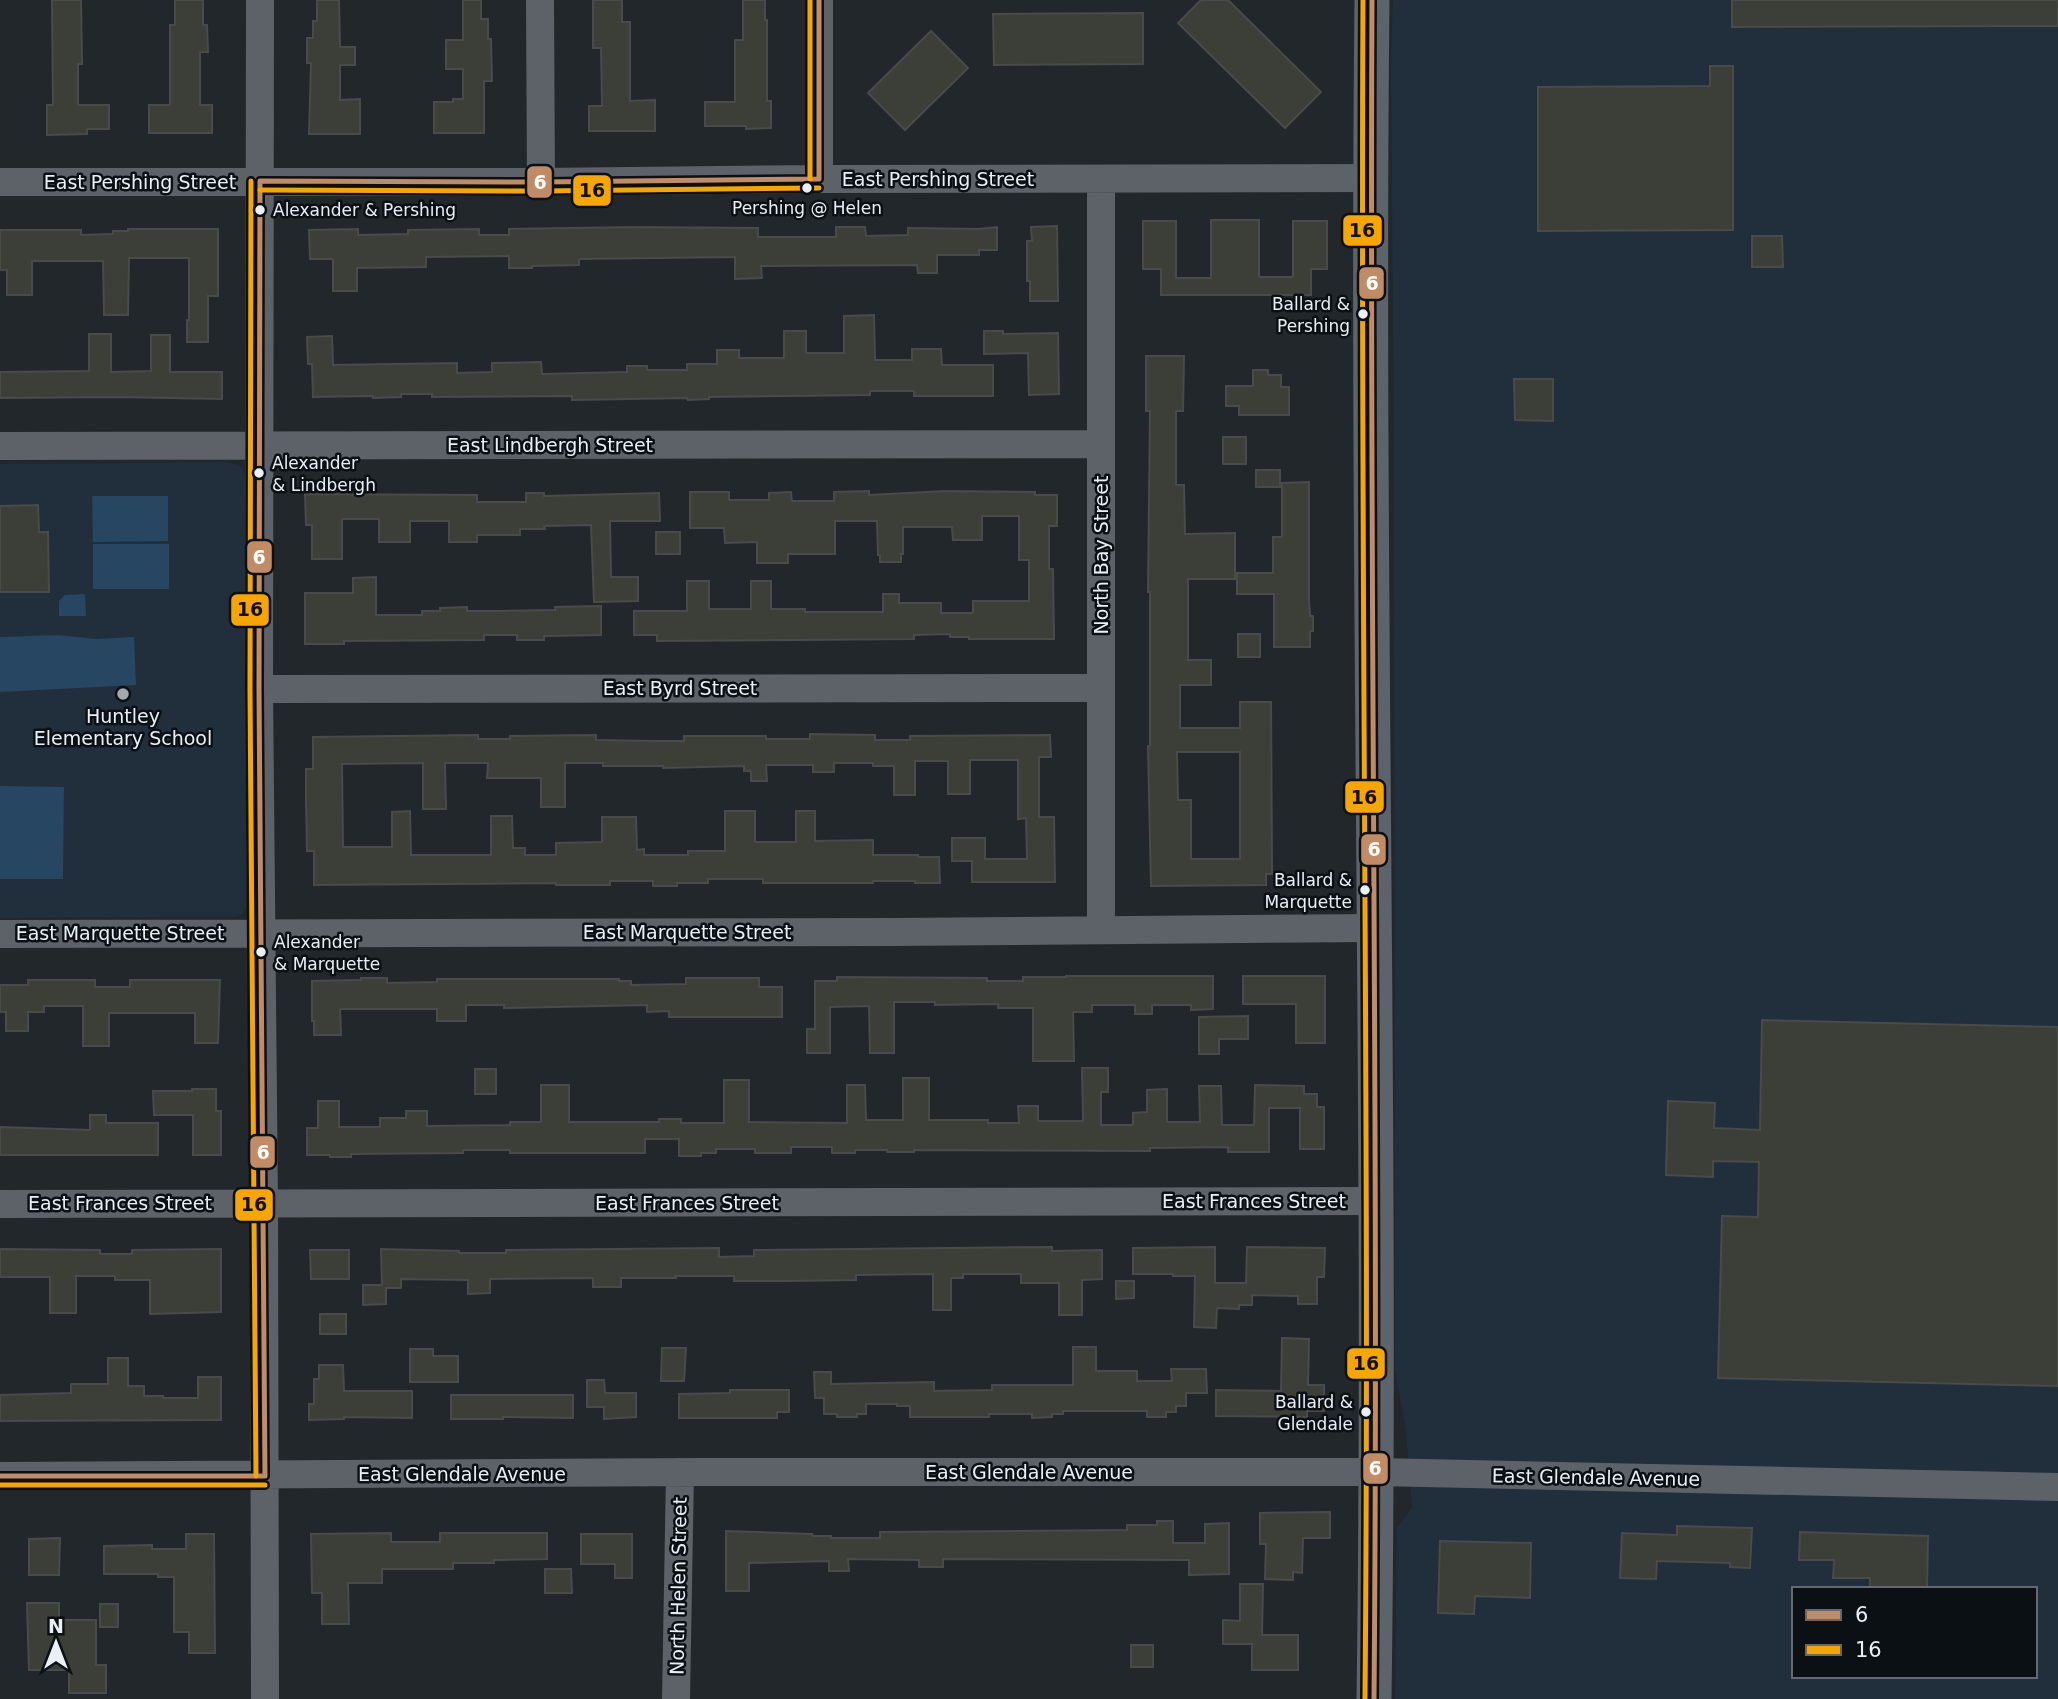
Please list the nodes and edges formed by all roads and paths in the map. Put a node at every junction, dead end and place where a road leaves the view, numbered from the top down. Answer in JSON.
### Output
{"nodes":[{"id":1,"x":260,"y":0,"type":"edge"},
{"id":2,"x":540,"y":0,"type":"edge"},
{"id":3,"x":819,"y":0,"type":"edge"},
{"id":4,"x":1372,"y":0,"type":"edge"},
{"id":5,"x":1371,"y":178,"type":"junction"},
{"id":6,"x":819,"y":179,"type":"junction"},
{"id":7,"x":1101,"y":179,"type":"junction"},
{"id":8,"x":260,"y":181,"type":"junction"},
{"id":9,"x":0,"y":182,"type":"edge"},
{"id":10,"x":541,"y":182,"type":"junction"},
{"id":11,"x":1101,"y":444,"type":"junction"},
{"id":12,"x":0,"y":446,"type":"edge"},
{"id":13,"x":259,"y":446,"type":"junction"},
{"id":14,"x":1101,"y":688,"type":"junction"},
{"id":15,"x":259,"y":689,"type":"junction"},
{"id":16,"x":1374,"y":928,"type":"junction"},
{"id":17,"x":1101,"y":930,"type":"junction"},
{"id":18,"x":261,"y":932,"type":"junction"},
{"id":19,"x":0,"y":934,"type":"edge"},
{"id":20,"x":1375,"y":1201,"type":"junction"},
{"id":21,"x":264,"y":1203,"type":"junction"},
{"id":22,"x":0,"y":1204,"type":"edge"},
{"id":23,"x":680,"y":1472,"type":"junction"},
{"id":24,"x":1377,"y":1472,"type":"junction"},
{"id":25,"x":0,"y":1476,"type":"edge"},
{"id":26,"x":265,"y":1476,"type":"junction"},
{"id":27,"x":2058,"y":1488,"type":"edge"},
{"id":28,"x":265,"y":1699,"type":"edge"},
{"id":29,"x":676,"y":1699,"type":"edge"},
{"id":30,"x":1374,"y":1699,"type":"edge"}],
"edges":[{"from":1,"to":8,"type":"street"},
{"from":2,"to":10,"type":"street"},
{"from":3,"to":6,"type":"street"},
{"from":4,"to":5,"type":"main road"},
{"from":5,"to":7,"type":"street","name":"East Pershing Street"},
{"from":5,"to":16,"type":"main road"},
{"from":6,"to":7,"type":"street","name":"East Pershing Street"},
{"from":6,"to":10,"type":"street","name":"East Pershing Street"},
{"from":7,"to":11,"type":"street","name":"North Bay Street"},
{"from":8,"to":9,"type":"street","name":"East Pershing Street"},
{"from":8,"to":10,"type":"street","name":"East Pershing Street"},
{"from":8,"to":13,"type":"street"},
{"from":11,"to":13,"type":"street","name":"East Lindbergh Street"},
{"from":11,"to":14,"type":"street","name":"North Bay Street"},
{"from":12,"to":13,"type":"street","name":"East Lindbergh Street"},
{"from":13,"to":15,"type":"street"},
{"from":14,"to":15,"type":"street","name":"East Byrd Street"},
{"from":14,"to":17,"type":"street","name":"North Bay Street"},
{"from":15,"to":18,"type":"street"},
{"from":16,"to":17,"type":"street","name":"East Marquette Street"},
{"from":16,"to":20,"type":"main road"},
{"from":17,"to":18,"type":"street","name":"East Marquette Street"},
{"from":18,"to":19,"type":"street","name":"East Marquette Street"},
{"from":18,"to":21,"type":"street"},
{"from":20,"to":21,"type":"street","name":"East Frances Street"},
{"from":20,"to":24,"type":"main road"},
{"from":21,"to":22,"type":"street","name":"East Frances Street"},
{"from":21,"to":26,"type":"street"},
{"from":23,"to":24,"type":"street","name":"East Glendale Avenue"},
{"from":23,"to":26,"type":"street","name":"East Glendale Avenue"},
{"from":23,"to":29,"type":"street","name":"North Helen Street"},
{"from":24,"to":27,"type":"street","name":"East Glendale Avenue"},
{"from":24,"to":30,"type":"main road"},
{"from":25,"to":26,"type":"street","name":"East Glendale Avenue"},
{"from":26,"to":28,"type":"street"}]}
